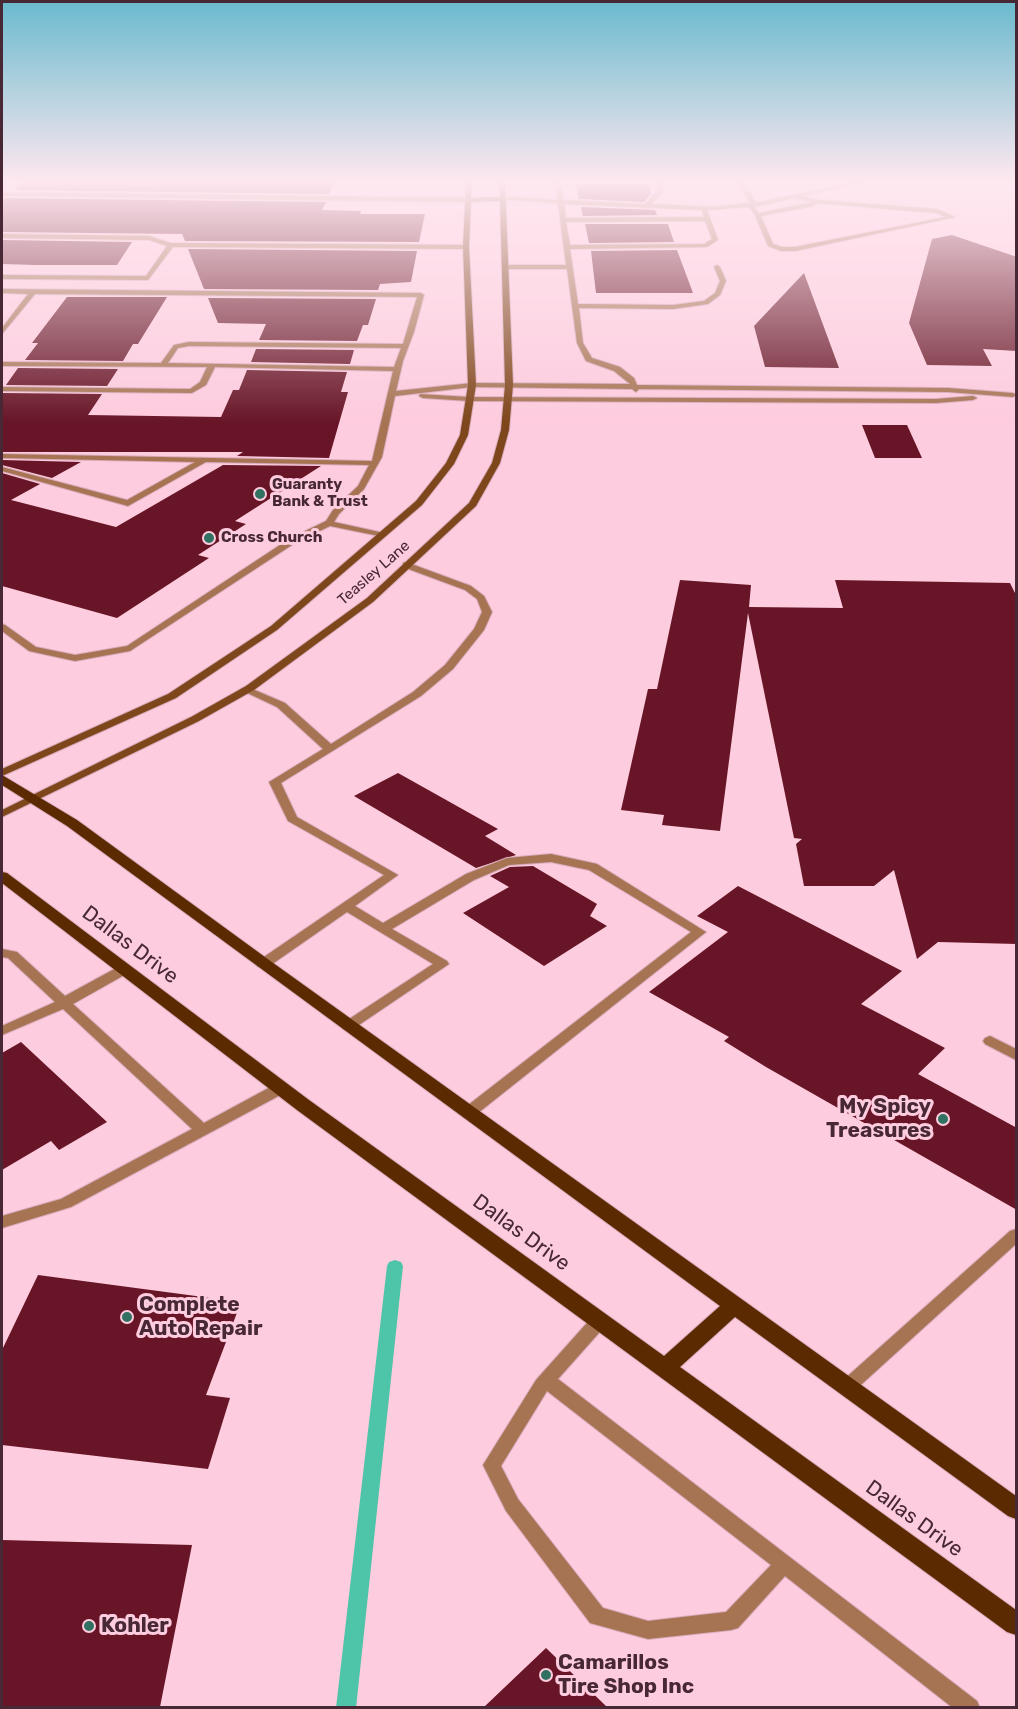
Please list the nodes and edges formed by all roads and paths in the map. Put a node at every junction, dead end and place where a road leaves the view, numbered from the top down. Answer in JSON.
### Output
{"nodes":[{"id":1,"x":159,"y":263,"type":"edge"},
{"id":2,"x":467,"y":263,"type":"edge"},
{"id":3,"x":506,"y":263,"type":"edge"},
{"id":4,"x":570,"y":263,"type":"edge"},
{"id":5,"x":506,"y":267,"type":"junction"},
{"id":6,"x":570,"y":267,"type":"junction"},
{"id":7,"x":717,"y":267,"type":"dead end"},
{"id":8,"x":2,"y":277,"type":"edge"},
{"id":9,"x":2,"y":291,"type":"edge"},
{"id":10,"x":33,"y":292,"type":"junction"},
{"id":11,"x":575,"y":306,"type":"junction"},
{"id":12,"x":2,"y":332,"type":"edge"},
{"id":13,"x":404,"y":346,"type":"junction"},
{"id":14,"x":2,"y":364,"type":"edge"},
{"id":15,"x":163,"y":365,"type":"junction"},
{"id":16,"x":212,"y":365,"type":"junction"},
{"id":17,"x":397,"y":369,"type":"junction"},
{"id":18,"x":472,"y":385,"type":"junction"},
{"id":19,"x":509,"y":385,"type":"junction"},
{"id":20,"x":634,"y":386,"type":"junction"},
{"id":21,"x":2,"y":389,"type":"edge"},
{"id":22,"x":392,"y":394,"type":"junction"},
{"id":23,"x":469,"y":399,"type":"junction"},
{"id":24,"x":507,"y":399,"type":"junction"},
{"id":25,"x":638,"y":400,"type":"junction"},
{"id":26,"x":2,"y":456,"type":"edge"},
{"id":27,"x":207,"y":459,"type":"junction"},
{"id":28,"x":374,"y":463,"type":"junction"},
{"id":29,"x":2,"y":469,"type":"edge"},
{"id":30,"x":329,"y":524,"type":"junction"},
{"id":31,"x":381,"y":536,"type":"junction"},
{"id":32,"x":406,"y":565,"type":"junction"},
{"id":33,"x":2,"y":627,"type":"edge"},
{"id":34,"x":246,"y":690,"type":"junction"},
{"id":35,"x":330,"y":749,"type":"junction"},
{"id":36,"x":2,"y":772,"type":"edge"},
{"id":37,"x":2,"y":779,"type":"edge"},
{"id":38,"x":32,"y":799,"type":"junction"},
{"id":39,"x":2,"y":814,"type":"edge"},
{"id":40,"x":2,"y":876,"type":"edge"},
{"id":41,"x":346,"y":906,"type":"junction"},
{"id":42,"x":383,"y":929,"type":"junction"},
{"id":43,"x":2,"y":953,"type":"edge"},
{"id":44,"x":263,"y":964,"type":"junction"},
{"id":45,"x":123,"y":970,"type":"junction"},
{"id":46,"x":64,"y":1003,"type":"junction"},
{"id":47,"x":348,"y":1026,"type":"junction"},
{"id":48,"x":2,"y":1031,"type":"edge"},
{"id":49,"x":990,"y":1041,"type":"dead end"},
{"id":50,"x":1017,"y":1055,"type":"edge"},
{"id":51,"x":281,"y":1088,"type":"junction"},
{"id":52,"x":468,"y":1113,"type":"junction"},
{"id":53,"x":202,"y":1130,"type":"junction"},
{"id":54,"x":2,"y":1222,"type":"edge"},
{"id":55,"x":1017,"y":1235,"type":"edge"},
{"id":56,"x":734,"y":1305,"type":"junction"},
{"id":57,"x":600,"y":1320,"type":"junction"},
{"id":58,"x":665,"y":1368,"type":"junction"},
{"id":59,"x":547,"y":1381,"type":"junction"},
{"id":60,"x":847,"y":1387,"type":"junction"},
{"id":61,"x":1017,"y":1509,"type":"edge"},
{"id":62,"x":784,"y":1564,"type":"junction"},
{"id":63,"x":1017,"y":1624,"type":"edge"},
{"id":64,"x":970,"y":1707,"type":"edge"}],
"edges":[{"from":1,"to":8,"type":"lane"},
{"from":2,"to":18,"type":"main road","name":"Teasley Lane"},
{"from":3,"to":5,"type":"main road","name":"Teasley Lane"},
{"from":4,"to":6,"type":"lane"},
{"from":5,"to":6,"type":"lane"},
{"from":5,"to":19,"type":"main road","name":"Teasley Lane"},
{"from":6,"to":11,"type":"lane"},
{"from":7,"to":11,"type":"lane"},
{"from":9,"to":10,"type":"lane"},
{"from":10,"to":12,"type":"lane"},
{"from":10,"to":13,"type":"lane"},
{"from":11,"to":20,"type":"lane"},
{"from":13,"to":15,"type":"lane"},
{"from":13,"to":17,"type":"lane"},
{"from":14,"to":15,"type":"lane"},
{"from":15,"to":16,"type":"lane"},
{"from":16,"to":17,"type":"lane"},
{"from":16,"to":21,"type":"lane"},
{"from":17,"to":22,"type":"lane"},
{"from":18,"to":19,"type":"lane"},
{"from":18,"to":22,"type":"lane"},
{"from":18,"to":23,"type":"main road","name":"Teasley Lane"},
{"from":19,"to":20,"type":"lane"},
{"from":19,"to":24,"type":"main road","name":"Teasley Lane"},
{"from":20,"to":25,"type":"lane"},
{"from":20,"to":25,"type":"lane"},
{"from":22,"to":23,"type":"lane"},
{"from":22,"to":28,"type":"lane"},
{"from":23,"to":24,"type":"lane"},
{"from":23,"to":31,"type":"main road","name":"Teasley Lane"},
{"from":24,"to":25,"type":"lane"},
{"from":24,"to":32,"type":"main road","name":"Teasley Lane"},
{"from":26,"to":27,"type":"lane"},
{"from":27,"to":28,"type":"lane"},
{"from":27,"to":29,"type":"lane"},
{"from":28,"to":30,"type":"lane"},
{"from":30,"to":31,"type":"lane"},
{"from":30,"to":33,"type":"lane"},
{"from":31,"to":36,"type":"main road","name":"Teasley Lane"},
{"from":32,"to":34,"type":"main road","name":"Teasley Lane"},
{"from":32,"to":35,"type":"lane"},
{"from":34,"to":35,"type":"lane"},
{"from":34,"to":38,"type":"main road","name":"Teasley Lane"},
{"from":35,"to":41,"type":"lane"},
{"from":37,"to":38,"type":"main road"},
{"from":38,"to":39,"type":"main road","name":"Teasley Lane"},
{"from":38,"to":44,"type":"main road"},
{"from":40,"to":45,"type":"main road","name":"Dallas Drive"},
{"from":41,"to":42,"type":"lane"},
{"from":41,"to":44,"type":"lane"},
{"from":42,"to":47,"type":"lane"},
{"from":42,"to":52,"type":"lane"},
{"from":43,"to":46,"type":"lane"},
{"from":44,"to":47,"type":"main road"},
{"from":45,"to":46,"type":"lane"},
{"from":45,"to":51,"type":"main road","name":"Dallas Drive"},
{"from":46,"to":48,"type":"lane"},
{"from":46,"to":53,"type":"lane"},
{"from":47,"to":52,"type":"main road"},
{"from":49,"to":50,"type":"lane"},
{"from":51,"to":53,"type":"lane"},
{"from":51,"to":57,"type":"main road","name":"Dallas Drive"},
{"from":52,"to":56,"type":"main road"},
{"from":53,"to":54,"type":"lane"},
{"from":55,"to":60,"type":"lane"},
{"from":56,"to":58,"type":"main road"},
{"from":56,"to":60,"type":"main road"},
{"from":57,"to":58,"type":"main road","name":"Dallas Drive"},
{"from":57,"to":59,"type":"lane"},
{"from":58,"to":63,"type":"main road","name":"Dallas Drive"},
{"from":59,"to":62,"type":"lane"},
{"from":59,"to":62,"type":"lane"},
{"from":60,"to":61,"type":"main road"},
{"from":62,"to":64,"type":"lane"}]}
